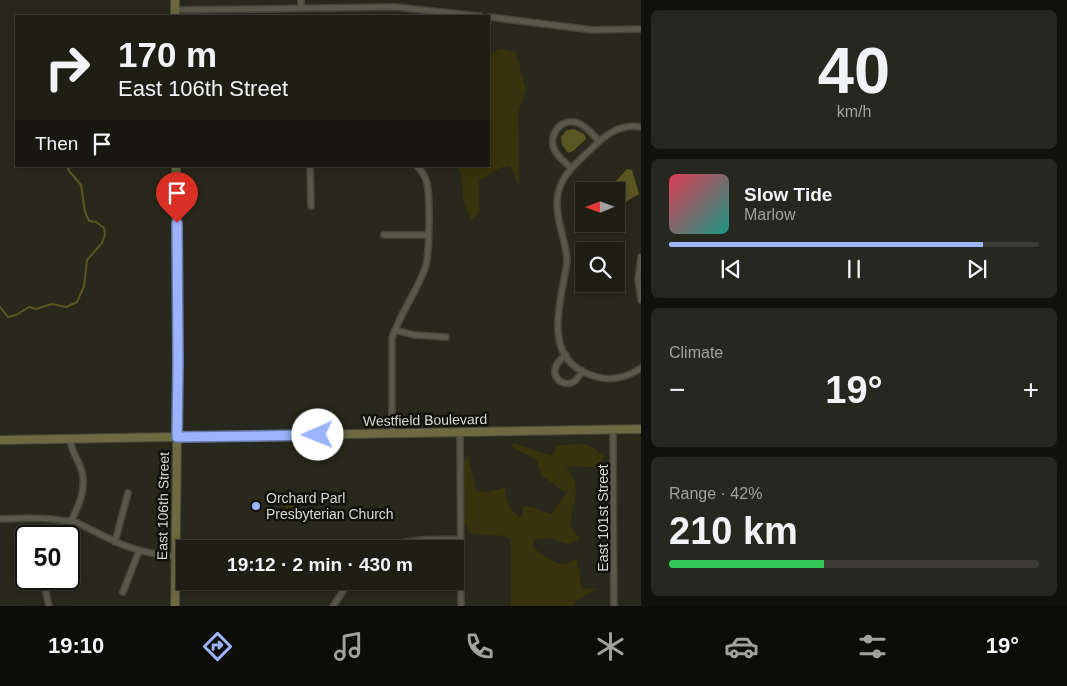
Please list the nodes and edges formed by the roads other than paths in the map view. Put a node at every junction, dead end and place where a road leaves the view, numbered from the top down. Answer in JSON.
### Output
{"nodes":[{"id":1,"x":175,"y":0,"type":"edge"},
{"id":2,"x":301,"y":0,"type":"edge"},
{"id":3,"x":301,"y":8,"type":"junction"},
{"id":4,"x":175,"y":13,"type":"edge"},
{"id":5,"x":472,"y":15,"type":"edge"},
{"id":6,"x":490,"y":17,"type":"edge"},
{"id":7,"x":641,"y":29,"type":"edge"},
{"id":8,"x":641,"y":127,"type":"edge"},
{"id":9,"x":599,"y":141,"type":"junction"},
{"id":10,"x":176,"y":167,"type":"edge"},
{"id":11,"x":310,"y":167,"type":"edge"},
{"id":12,"x":418,"y":168,"type":"edge"},
{"id":13,"x":571,"y":168,"type":"junction"},
{"id":14,"x":311,"y":206,"type":"dead end"},
{"id":15,"x":384,"y":235,"type":"dead end"},
{"id":16,"x":428,"y":235,"type":"junction"},
{"id":17,"x":641,"y":257,"type":"edge"},
{"id":18,"x":641,"y":300,"type":"edge"},
{"id":19,"x":395,"y":330,"type":"junction"},
{"id":20,"x":446,"y":337,"type":"dead end"},
{"id":21,"x":566,"y":355,"type":"junction"},
{"id":22,"x":582,"y":371,"type":"junction"},
{"id":23,"x":640,"y":371,"type":"edge"},
{"id":24,"x":613,"y":430,"type":"junction"},
{"id":25,"x":641,"y":430,"type":"edge"},
{"id":26,"x":460,"y":432,"type":"junction"},
{"id":27,"x":392,"y":434,"type":"junction"},
{"id":28,"x":177,"y":437,"type":"junction"},
{"id":29,"x":70,"y":439,"type":"junction"},
{"id":30,"x":0,"y":440,"type":"edge"},
{"id":31,"x":128,"y":493,"type":"dead end"},
{"id":32,"x":0,"y":519,"type":"edge"},
{"id":33,"x":71,"y":521,"type":"junction"},
{"id":34,"x":69,"y":525,"type":"edge"},
{"id":35,"x":460,"y":539,"type":"junction"},
{"id":36,"x":410,"y":540,"type":"edge"},
{"id":37,"x":115,"y":542,"type":"junction"},
{"id":38,"x":139,"y":551,"type":"junction"},
{"id":39,"x":175,"y":556,"type":"junction"},
{"id":40,"x":45,"y":590,"type":"edge"},
{"id":41,"x":344,"y":590,"type":"edge"},
{"id":42,"x":123,"y":592,"type":"dead end"},
{"id":43,"x":49,"y":606,"type":"edge"},
{"id":44,"x":175,"y":606,"type":"edge"},
{"id":45,"x":333,"y":606,"type":"edge"},
{"id":46,"x":460,"y":606,"type":"edge"},
{"id":47,"x":614,"y":606,"type":"edge"}],
"edges":[{"from":1,"to":4,"type":"main road"},
{"from":2,"to":3,"type":"street"},
{"from":3,"to":4,"type":"street"},
{"from":3,"to":5,"type":"street"},
{"from":6,"to":7,"type":"street"},
{"from":8,"to":9,"type":"street"},
{"from":9,"to":13,"type":"street"},
{"from":9,"to":13,"type":"street"},
{"from":10,"to":28,"type":"main road","name":"East 106th Street"},
{"from":11,"to":14,"type":"street"},
{"from":12,"to":16,"type":"street"},
{"from":13,"to":21,"type":"street"},
{"from":15,"to":16,"type":"street"},
{"from":16,"to":19,"type":"street"},
{"from":17,"to":18,"type":"street"},
{"from":19,"to":20,"type":"street"},
{"from":19,"to":27,"type":"street"},
{"from":21,"to":22,"type":"street"},
{"from":21,"to":22,"type":"street"},
{"from":22,"to":23,"type":"street"},
{"from":24,"to":25,"type":"main road","name":"Westfield Boulevard"},
{"from":24,"to":26,"type":"main road","name":"Westfield Boulevard"},
{"from":24,"to":47,"type":"street","name":"East 101st Street"},
{"from":26,"to":27,"type":"main road","name":"Westfield Boulevard"},
{"from":26,"to":35,"type":"street"},
{"from":27,"to":28,"type":"main road","name":"Westfield Boulevard"},
{"from":28,"to":29,"type":"main road","name":"Westfield Boulevard"},
{"from":28,"to":39,"type":"main road","name":"East 106th Street"},
{"from":29,"to":30,"type":"main road","name":"Westfield Boulevard"},
{"from":29,"to":33,"type":"street"},
{"from":31,"to":37,"type":"street"},
{"from":32,"to":33,"type":"street"},
{"from":33,"to":34,"type":"street"},
{"from":33,"to":37,"type":"street"},
{"from":35,"to":36,"type":"street"},
{"from":35,"to":46,"type":"street"},
{"from":37,"to":38,"type":"street"},
{"from":38,"to":39,"type":"street"},
{"from":38,"to":42,"type":"street"},
{"from":39,"to":44,"type":"main road","name":"East 106th Street"},
{"from":40,"to":43,"type":"street"},
{"from":41,"to":45,"type":"street"}]}
